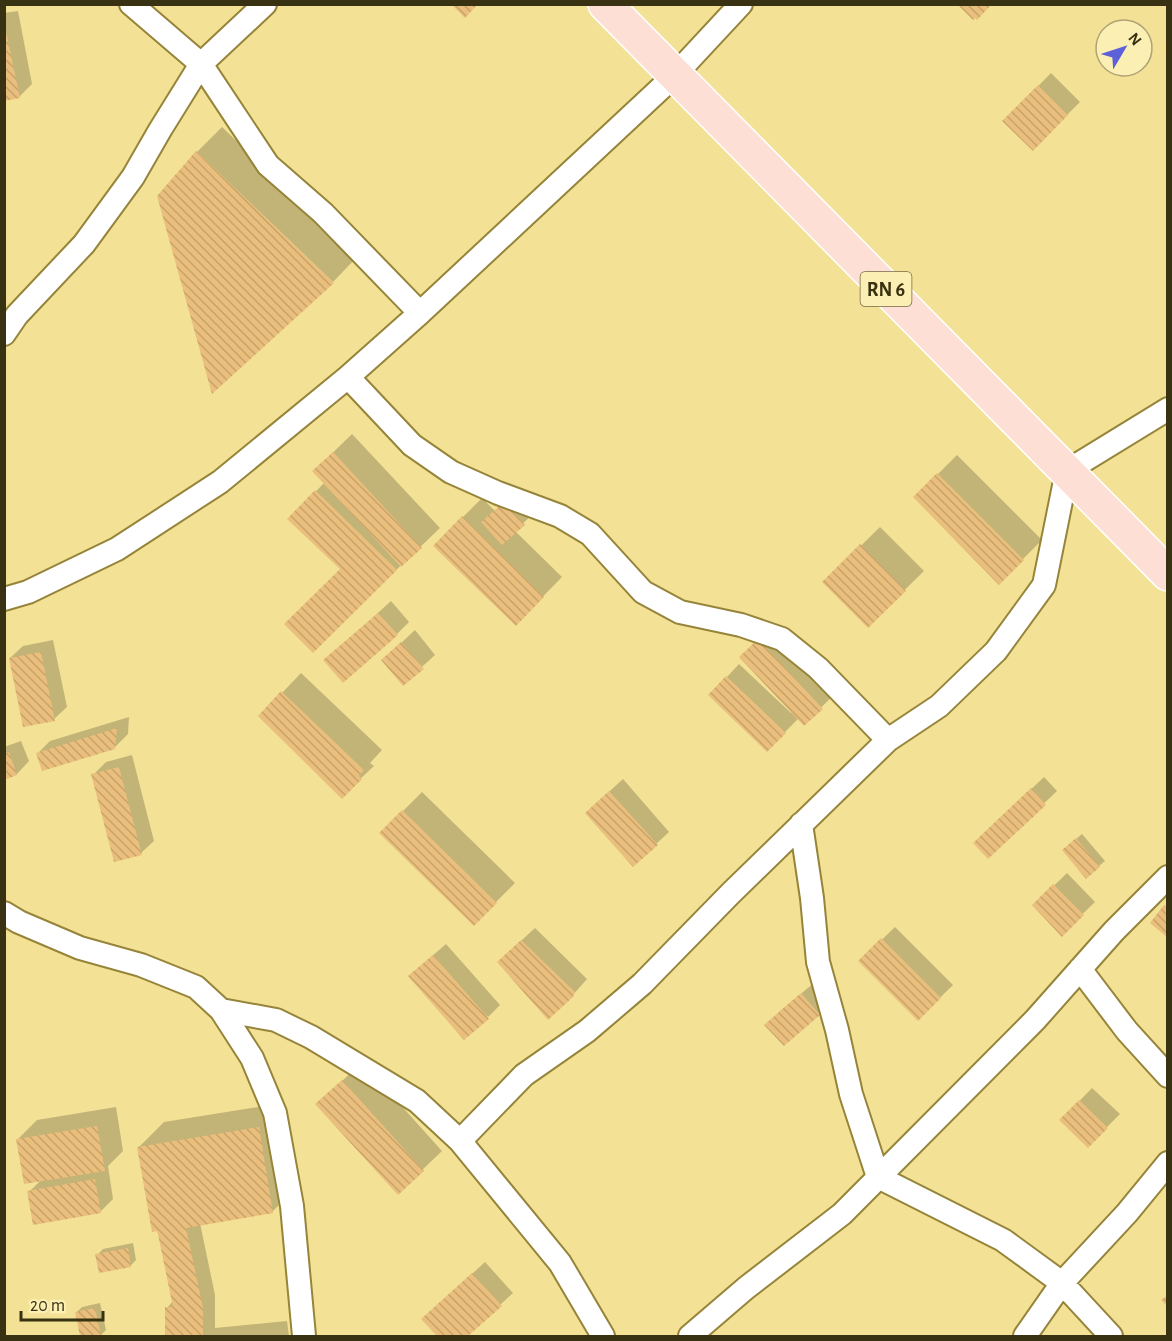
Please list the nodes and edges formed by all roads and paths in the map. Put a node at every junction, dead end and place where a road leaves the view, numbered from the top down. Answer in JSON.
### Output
{"nodes":[{"id":1,"x":131,"y":4,"type":"edge"},
{"id":2,"x":265,"y":4,"type":"edge"},
{"id":3,"x":605,"y":4,"type":"edge"},
{"id":4,"x":741,"y":4,"type":"edge"},
{"id":5,"x":201,"y":64,"type":"junction"},
{"id":6,"x":674,"y":76,"type":"junction"},
{"id":7,"x":420,"y":313,"type":"junction"},
{"id":8,"x":4,"y":334,"type":"edge"},
{"id":9,"x":348,"y":377,"type":"junction"},
{"id":10,"x":1167,"y":409,"type":"edge"},
{"id":11,"x":1067,"y":471,"type":"junction"},
{"id":12,"x":1167,"y":574,"type":"edge"},
{"id":13,"x":4,"y":599,"type":"edge"},
{"id":14,"x":888,"y":740,"type":"junction"},
{"id":15,"x":801,"y":824,"type":"junction"},
{"id":16,"x":1167,"y":877,"type":"edge"},
{"id":17,"x":4,"y":913,"type":"edge"},
{"id":18,"x":1080,"y":969,"type":"junction"},
{"id":19,"x":221,"y":1010,"type":"junction"},
{"id":20,"x":1167,"y":1076,"type":"edge"},
{"id":21,"x":460,"y":1141,"type":"junction"},
{"id":22,"x":1167,"y":1163,"type":"edge"},
{"id":23,"x":878,"y":1177,"type":"junction"},
{"id":24,"x":1062,"y":1283,"type":"junction"},
{"id":25,"x":304,"y":1336,"type":"edge"},
{"id":26,"x":603,"y":1336,"type":"edge"},
{"id":27,"x":690,"y":1336,"type":"edge"},
{"id":28,"x":1025,"y":1336,"type":"edge"},
{"id":29,"x":1111,"y":1336,"type":"edge"}],
"edges":[{"from":1,"to":5,"type":"street"},
{"from":2,"to":5,"type":"street"},
{"from":3,"to":6,"type":"main road","number":"RN 6"},
{"from":4,"to":6,"type":"street"},
{"from":5,"to":7,"type":"street"},
{"from":5,"to":8,"type":"street"},
{"from":6,"to":7,"type":"street"},
{"from":6,"to":11,"type":"main road","number":"RN 6"},
{"from":7,"to":9,"type":"street"},
{"from":9,"to":13,"type":"street"},
{"from":9,"to":14,"type":"street"},
{"from":10,"to":11,"type":"street"},
{"from":11,"to":12,"type":"main road","number":"RN 6"},
{"from":11,"to":14,"type":"street"},
{"from":14,"to":15,"type":"street"},
{"from":15,"to":21,"type":"street"},
{"from":15,"to":23,"type":"street"},
{"from":16,"to":18,"type":"street"},
{"from":17,"to":19,"type":"street"},
{"from":18,"to":20,"type":"street"},
{"from":18,"to":23,"type":"street"},
{"from":19,"to":21,"type":"street"},
{"from":19,"to":25,"type":"street"},
{"from":21,"to":26,"type":"street"},
{"from":22,"to":24,"type":"street"},
{"from":23,"to":24,"type":"street"},
{"from":23,"to":27,"type":"street"},
{"from":24,"to":28,"type":"street"},
{"from":24,"to":29,"type":"street"}]}
